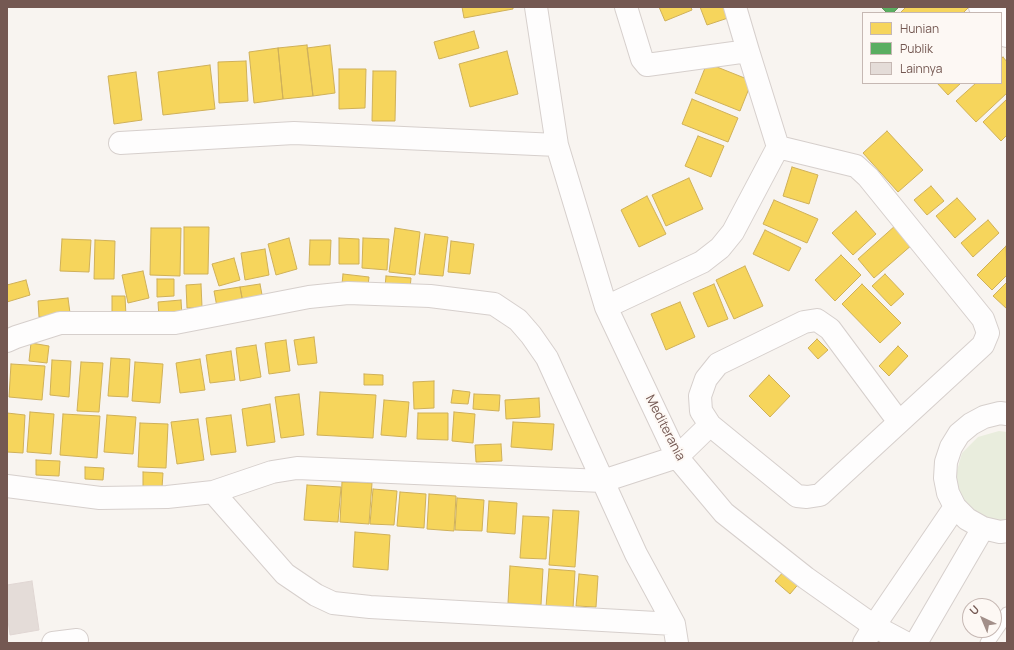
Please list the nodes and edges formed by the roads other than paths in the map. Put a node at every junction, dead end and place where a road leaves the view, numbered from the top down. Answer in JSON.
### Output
{"nodes":[{"id":1,"x":536,"y":7,"type":"edge"},
{"id":2,"x":626,"y":7,"type":"edge"},
{"id":3,"x":735,"y":7,"type":"edge"},
{"id":4,"x":748,"y":51,"type":"junction"},
{"id":5,"x":120,"y":142,"type":"dead end"},
{"id":6,"x":557,"y":145,"type":"junction"},
{"id":7,"x":778,"y":146,"type":"junction"},
{"id":8,"x":606,"y":307,"type":"junction"},
{"id":9,"x":7,"y":341,"type":"edge"},
{"id":10,"x":1007,"y":414,"type":"edge"},
{"id":11,"x":899,"y":422,"type":"junction"},
{"id":12,"x":710,"y":425,"type":"junction"},
{"id":13,"x":677,"y":457,"type":"junction"},
{"id":14,"x":603,"y":481,"type":"junction"},
{"id":15,"x":7,"y":486,"type":"edge"},
{"id":16,"x":213,"y":492,"type":"junction"},
{"id":17,"x":955,"y":507,"type":"junction"},
{"id":18,"x":983,"y":528,"type":"junction"},
{"id":19,"x":1007,"y":531,"type":"edge"},
{"id":20,"x":1007,"y":614,"type":"edge"},
{"id":21,"x":676,"y":634,"type":"edge"},
{"id":22,"x":869,"y":634,"type":"edge"},
{"id":23,"x":77,"y":640,"type":"dead end"},
{"id":24,"x":53,"y":643,"type":"edge"},
{"id":25,"x":906,"y":643,"type":"edge"},
{"id":26,"x":916,"y":643,"type":"edge"},
{"id":27,"x":987,"y":643,"type":"edge"}],
"edges":[{"from":1,"to":6,"type":"street","name":"Mediterania"},
{"from":2,"to":4,"type":"street"},
{"from":3,"to":4,"type":"street"},
{"from":4,"to":7,"type":"street"},
{"from":5,"to":6,"type":"street"},
{"from":6,"to":8,"type":"street","name":"Mediterania"},
{"from":7,"to":8,"type":"street"},
{"from":7,"to":11,"type":"street"},
{"from":8,"to":13,"type":"street","name":"Mediterania"},
{"from":9,"to":14,"type":"street"},
{"from":10,"to":17,"type":"street"},
{"from":11,"to":12,"type":"street"},
{"from":11,"to":12,"type":"street"},
{"from":12,"to":13,"type":"street"},
{"from":13,"to":14,"type":"street"},
{"from":13,"to":22,"type":"street","name":"Mediterania"},
{"from":14,"to":16,"type":"street"},
{"from":14,"to":21,"type":"street"},
{"from":15,"to":16,"type":"street"},
{"from":16,"to":21,"type":"street"},
{"from":17,"to":18,"type":"street"},
{"from":17,"to":22,"type":"street"},
{"from":18,"to":19,"type":"street"},
{"from":18,"to":26,"type":"street"},
{"from":20,"to":27,"type":"lane"},
{"from":22,"to":25,"type":"street","name":"Mediterania"},
{"from":23,"to":24,"type":"street"}]}
